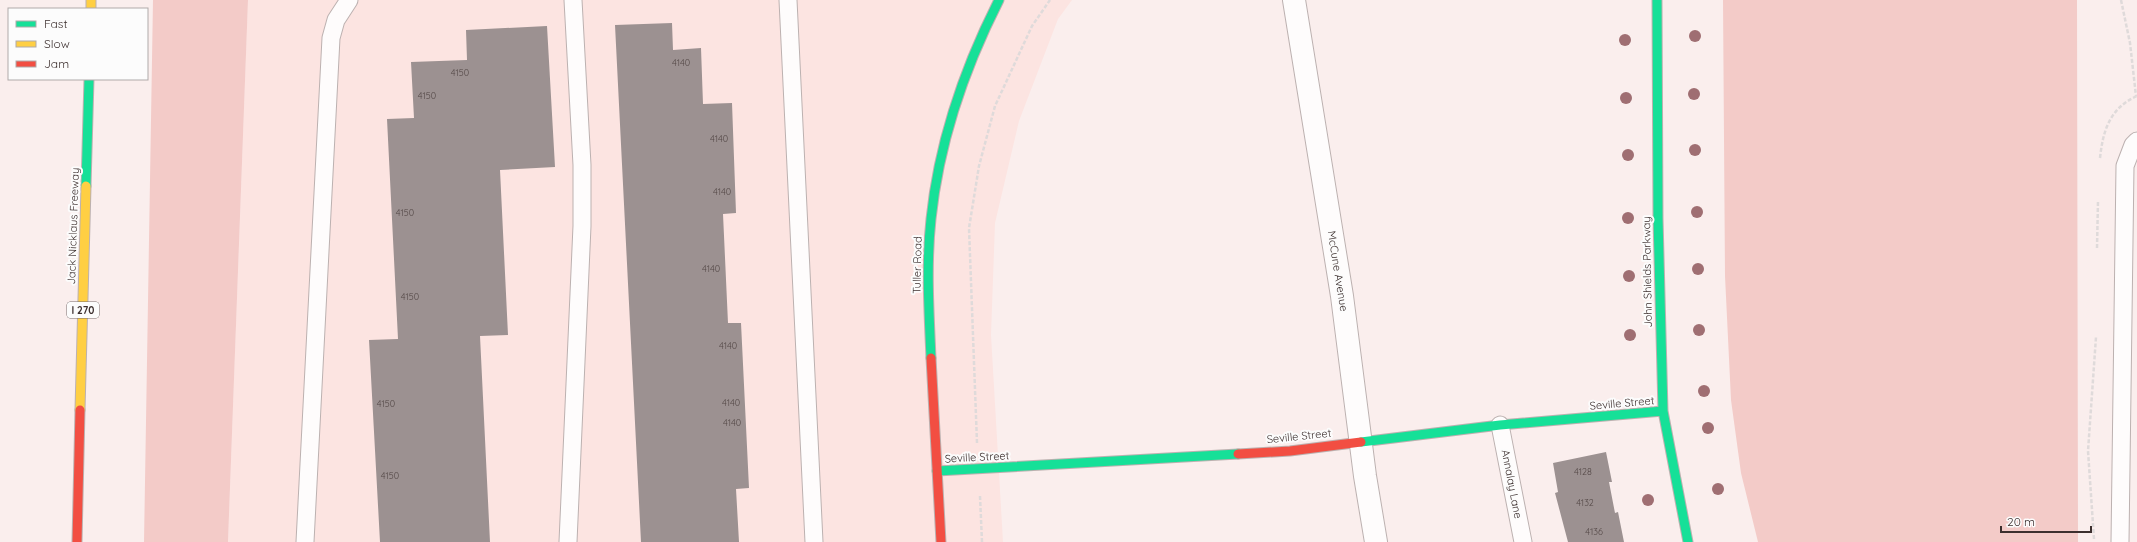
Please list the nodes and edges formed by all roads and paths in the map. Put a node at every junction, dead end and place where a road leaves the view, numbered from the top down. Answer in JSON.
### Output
{"nodes":[{"id":1,"x":349,"y":0,"type":"edge"},
{"id":2,"x":573,"y":0,"type":"edge"},
{"id":3,"x":788,"y":0,"type":"edge"},
{"id":4,"x":999,"y":0,"type":"edge"},
{"id":5,"x":1050,"y":0,"type":"edge"},
{"id":6,"x":1294,"y":0,"type":"edge"},
{"id":7,"x":1657,"y":0,"type":"edge"},
{"id":8,"x":2121,"y":0,"type":"edge"},
{"id":9,"x":89,"y":80,"type":"edge"},
{"id":10,"x":2136,"y":96,"type":"edge"},
{"id":11,"x":2137,"y":141,"type":"edge"},
{"id":12,"x":1663,"y":411,"type":"junction"},
{"id":13,"x":1500,"y":426,"type":"junction"},
{"id":14,"x":1361,"y":441,"type":"junction"},
{"id":15,"x":979,"y":469,"type":"junction"},
{"id":16,"x":937,"y":471,"type":"junction"},
{"id":17,"x":77,"y":542,"type":"edge"},
{"id":18,"x":305,"y":542,"type":"edge"},
{"id":19,"x":568,"y":542,"type":"edge"},
{"id":20,"x":814,"y":542,"type":"edge"},
{"id":21,"x":941,"y":542,"type":"edge"},
{"id":22,"x":982,"y":542,"type":"edge"},
{"id":23,"x":1376,"y":542,"type":"edge"},
{"id":24,"x":1523,"y":542,"type":"edge"},
{"id":25,"x":1688,"y":542,"type":"edge"},
{"id":26,"x":2120,"y":542,"type":"edge"}],
"edges":[{"from":1,"to":18,"type":"lane"},
{"from":2,"to":19,"type":"lane"},
{"from":3,"to":20,"type":"lane"},
{"from":4,"to":16,"type":"main road","name":"Tuller Road"},
{"from":5,"to":15,"type":"path"},
{"from":6,"to":14,"type":"street","name":"McCune Avenue"},
{"from":7,"to":12,"type":"main road","name":"John Shields Parkway"},
{"from":8,"to":10,"type":"path"},
{"from":9,"to":17,"type":"main road","name":"Jack Nicklaus Freeway","number":"I 270"},
{"from":11,"to":26,"type":"lane"},
{"from":12,"to":13,"type":"main road","name":"Seville Street"},
{"from":12,"to":25,"type":"main road","name":"John Shields Parkway"},
{"from":13,"to":14,"type":"main road","name":"Seville Street"},
{"from":13,"to":24,"type":"lane","name":"Annalay Lane"},
{"from":14,"to":15,"type":"main road","name":"Seville Street"},
{"from":14,"to":23,"type":"street","name":"McCune Avenue"},
{"from":15,"to":16,"type":"main road","name":"Seville Street"},
{"from":15,"to":22,"type":"path"},
{"from":16,"to":21,"type":"main road","name":"Tuller Road"}]}
